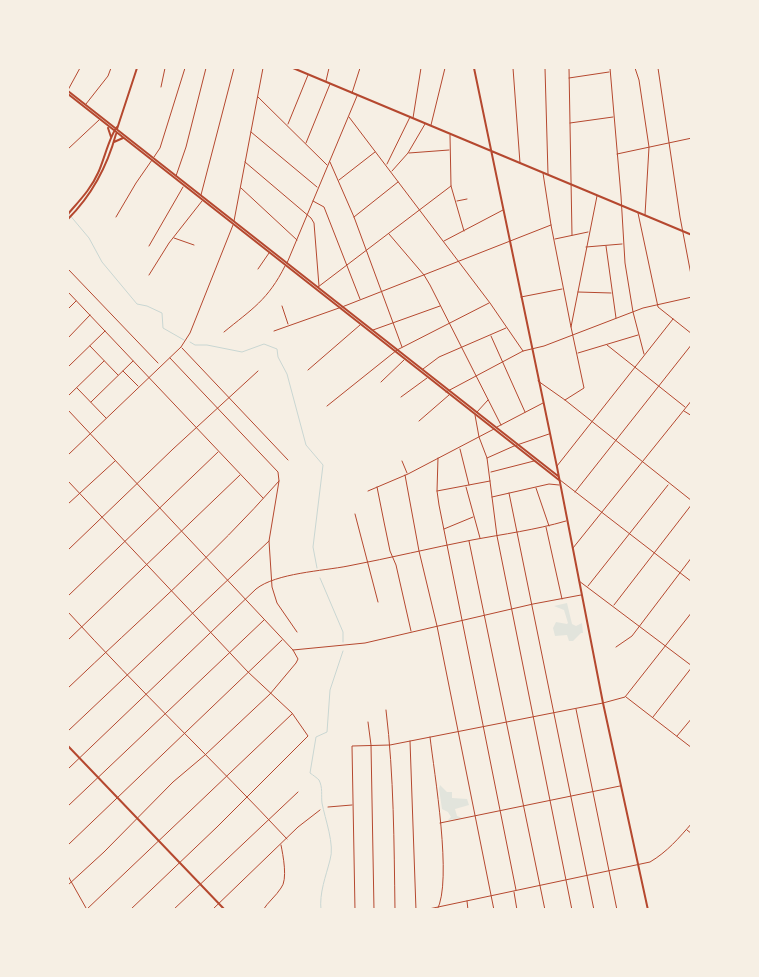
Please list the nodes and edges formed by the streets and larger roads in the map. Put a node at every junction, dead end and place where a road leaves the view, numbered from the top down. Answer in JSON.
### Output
{"nodes":[{"id":1,"x":80,"y":68,"type":"edge"},
{"id":2,"x":111,"y":68,"type":"edge"},
{"id":3,"x":137,"y":68,"type":"edge"},
{"id":4,"x":165,"y":68,"type":"edge"},
{"id":5,"x":185,"y":68,"type":"edge"},
{"id":6,"x":206,"y":68,"type":"edge"},
{"id":7,"x":234,"y":68,"type":"edge"},
{"id":8,"x":263,"y":68,"type":"edge"},
{"id":9,"x":293,"y":68,"type":"edge"},
{"id":10,"x":329,"y":68,"type":"edge"},
{"id":11,"x":360,"y":68,"type":"edge"},
{"id":12,"x":421,"y":68,"type":"edge"},
{"id":13,"x":445,"y":68,"type":"edge"},
{"id":14,"x":463,"y":68,"type":"edge"},
{"id":15,"x":474,"y":68,"type":"edge"},
{"id":16,"x":513,"y":68,"type":"edge"},
{"id":17,"x":545,"y":68,"type":"edge"},
{"id":18,"x":569,"y":68,"type":"edge"},
{"id":19,"x":610,"y":68,"type":"edge"},
{"id":20,"x":635,"y":68,"type":"edge"},
{"id":21,"x":658,"y":68,"type":"edge"},
{"id":22,"x":301,"y":69,"type":"edge"},
{"id":23,"x":610,"y":72,"type":"junction"},
{"id":24,"x":308,"y":74,"type":"junction"},
{"id":25,"x":569,"y":78,"type":"junction"},
{"id":26,"x":326,"y":82,"type":"junction"},
{"id":27,"x":330,"y":84,"type":"junction"},
{"id":28,"x":161,"y":87,"type":"dead end"},
{"id":29,"x":68,"y":92,"type":"edge"},
{"id":30,"x":352,"y":93,"type":"junction"},
{"id":31,"x":358,"y":95,"type":"junction"},
{"id":32,"x":257,"y":96,"type":"junction"},
{"id":33,"x":84,"y":106,"type":"junction"},
{"id":34,"x":349,"y":117,"type":"junction"},
{"id":35,"x":613,"y":117,"type":"junction"},
{"id":36,"x":411,"y":118,"type":"junction"},
{"id":37,"x":100,"y":119,"type":"junction"},
{"id":38,"x":570,"y":123,"type":"junction"},
{"id":39,"x":425,"y":124,"type":"junction"},
{"id":40,"x":106,"y":126,"type":"junction"},
{"id":41,"x":287,"y":126,"type":"junction"},
{"id":42,"x":431,"y":126,"type":"junction"},
{"id":43,"x":115,"y":131,"type":"junction"},
{"id":44,"x":251,"y":131,"type":"junction"},
{"id":45,"x":450,"y":134,"type":"junction"},
{"id":46,"x":111,"y":138,"type":"junction"},
{"id":47,"x":123,"y":138,"type":"junction"},
{"id":48,"x":692,"y":138,"type":"edge"},
{"id":49,"x":114,"y":142,"type":"junction"},
{"id":50,"x":670,"y":142,"type":"junction"},
{"id":51,"x":68,"y":144,"type":"edge"},
{"id":52,"x":306,"y":144,"type":"junction"},
{"id":53,"x":70,"y":147,"type":"junction"},
{"id":54,"x":649,"y":147,"type":"junction"},
{"id":55,"x":68,"y":150,"type":"edge"},
{"id":56,"x":450,"y":150,"type":"junction"},
{"id":57,"x":376,"y":151,"type":"junction"},
{"id":58,"x":492,"y":152,"type":"junction"},
{"id":59,"x":408,"y":153,"type":"junction"},
{"id":60,"x":617,"y":154,"type":"junction"},
{"id":61,"x":152,"y":160,"type":"junction"},
{"id":62,"x":329,"y":161,"type":"junction"},
{"id":63,"x":245,"y":162,"type":"junction"},
{"id":64,"x":520,"y":164,"type":"junction"},
{"id":65,"x":327,"y":165,"type":"junction"},
{"id":66,"x":386,"y":165,"type":"junction"},
{"id":67,"x":391,"y":171,"type":"junction"},
{"id":68,"x":543,"y":173,"type":"junction"},
{"id":69,"x":548,"y":175,"type":"junction"},
{"id":70,"x":175,"y":177,"type":"junction"},
{"id":71,"x":339,"y":180,"type":"junction"},
{"id":72,"x":399,"y":182,"type":"junction"},
{"id":73,"x":185,"y":185,"type":"junction"},
{"id":74,"x":571,"y":185,"type":"junction"},
{"id":75,"x":451,"y":186,"type":"junction"},
{"id":76,"x":240,"y":188,"type":"junction"},
{"id":77,"x":318,"y":188,"type":"junction"},
{"id":78,"x":597,"y":196,"type":"junction"},
{"id":79,"x":200,"y":197,"type":"junction"},
{"id":80,"x":467,"y":199,"type":"dead end"},
{"id":81,"x":204,"y":200,"type":"junction"},
{"id":82,"x":313,"y":201,"type":"junction"},
{"id":83,"x":456,"y":202,"type":"junction"},
{"id":84,"x":622,"y":206,"type":"junction"},
{"id":85,"x":504,"y":209,"type":"junction"},
{"id":86,"x":420,"y":210,"type":"junction"},
{"id":87,"x":638,"y":212,"type":"junction"},
{"id":88,"x":68,"y":214,"type":"edge"},
{"id":89,"x":308,"y":214,"type":"junction"},
{"id":90,"x":645,"y":215,"type":"junction"},
{"id":91,"x":116,"y":217,"type":"dead end"},
{"id":92,"x":354,"y":217,"type":"junction"},
{"id":93,"x":68,"y":219,"type":"edge"},
{"id":94,"x":233,"y":223,"type":"junction"},
{"id":95,"x":551,"y":225,"type":"junction"},
{"id":96,"x":464,"y":231,"type":"junction"},
{"id":97,"x":589,"y":232,"type":"junction"},
{"id":98,"x":684,"y":232,"type":"junction"},
{"id":99,"x":389,"y":234,"type":"junction"},
{"id":100,"x":572,"y":235,"type":"junction"},
{"id":101,"x":692,"y":235,"type":"edge"},
{"id":102,"x":174,"y":238,"type":"junction"},
{"id":103,"x":554,"y":239,"type":"junction"},
{"id":104,"x":297,"y":240,"type":"junction"},
{"id":105,"x":510,"y":241,"type":"junction"},
{"id":106,"x":444,"y":242,"type":"junction"},
{"id":107,"x":623,"y":244,"type":"junction"},
{"id":108,"x":194,"y":245,"type":"dead end"},
{"id":109,"x":149,"y":246,"type":"dead end"},
{"id":110,"x":606,"y":246,"type":"junction"},
{"id":111,"x":586,"y":247,"type":"junction"},
{"id":112,"x":367,"y":250,"type":"junction"},
{"id":113,"x":270,"y":252,"type":"junction"},
{"id":114,"x":459,"y":262,"type":"junction"},
{"id":115,"x":286,"y":264,"type":"junction"},
{"id":116,"x":347,"y":265,"type":"junction"},
{"id":117,"x":68,"y":269,"type":"edge"},
{"id":118,"x":258,"y":269,"type":"dead end"},
{"id":119,"x":149,"y":275,"type":"dead end"},
{"id":120,"x":424,"y":275,"type":"junction"},
{"id":121,"x":692,"y":280,"type":"edge"},
{"id":122,"x":318,"y":288,"type":"junction"},
{"id":123,"x":563,"y":289,"type":"junction"},
{"id":124,"x":381,"y":291,"type":"junction"},
{"id":125,"x":68,"y":292,"type":"edge"},
{"id":126,"x":577,"y":292,"type":"junction"},
{"id":127,"x":611,"y":293,"type":"junction"},
{"id":128,"x":520,"y":297,"type":"junction"},
{"id":129,"x":692,"y":297,"type":"edge"},
{"id":130,"x":360,"y":299,"type":"junction"},
{"id":131,"x":76,"y":301,"type":"junction"},
{"id":132,"x":490,"y":303,"type":"junction"},
{"id":133,"x":282,"y":306,"type":"dead end"},
{"id":134,"x":441,"y":306,"type":"junction"},
{"id":135,"x":658,"y":306,"type":"junction"},
{"id":136,"x":341,"y":307,"type":"junction"},
{"id":137,"x":68,"y":309,"type":"edge"},
{"id":138,"x":633,"y":312,"type":"junction"},
{"id":139,"x":90,"y":315,"type":"junction"},
{"id":140,"x":616,"y":319,"type":"junction"},
{"id":141,"x":672,"y":319,"type":"junction"},
{"id":142,"x":392,"y":322,"type":"junction"},
{"id":143,"x":449,"y":322,"type":"junction"},
{"id":144,"x":288,"y":325,"type":"junction"},
{"id":145,"x":360,"y":325,"type":"junction"},
{"id":146,"x":507,"y":328,"type":"junction"},
{"id":147,"x":571,"y":328,"type":"junction"},
{"id":148,"x":105,"y":330,"type":"junction"},
{"id":149,"x":274,"y":331,"type":"dead end"},
{"id":150,"x":370,"y":331,"type":"junction"},
{"id":151,"x":224,"y":332,"type":"dead end"},
{"id":152,"x":692,"y":334,"type":"edge"},
{"id":153,"x":491,"y":335,"type":"junction"},
{"id":154,"x":573,"y":335,"type":"junction"},
{"id":155,"x":639,"y":335,"type":"junction"},
{"id":156,"x":68,"y":338,"type":"edge"},
{"id":157,"x":692,"y":344,"type":"edge"},
{"id":158,"x":90,"y":345,"type":"junction"},
{"id":159,"x":607,"y":345,"type":"junction"},
{"id":160,"x":181,"y":347,"type":"junction"},
{"id":161,"x":402,"y":347,"type":"junction"},
{"id":162,"x":461,"y":347,"type":"junction"},
{"id":163,"x":532,"y":348,"type":"junction"},
{"id":164,"x":396,"y":351,"type":"junction"},
{"id":165,"x":523,"y":351,"type":"junction"},
{"id":166,"x":577,"y":354,"type":"junction"},
{"id":167,"x":644,"y":354,"type":"junction"},
{"id":168,"x":170,"y":358,"type":"junction"},
{"id":169,"x":404,"y":359,"type":"junction"},
{"id":170,"x":104,"y":361,"type":"junction"},
{"id":171,"x":134,"y":361,"type":"junction"},
{"id":172,"x":503,"y":362,"type":"junction"},
{"id":173,"x":158,"y":363,"type":"dead end"},
{"id":174,"x":68,"y":367,"type":"edge"},
{"id":175,"x":634,"y":367,"type":"junction"},
{"id":176,"x":123,"y":370,"type":"junction"},
{"id":177,"x":308,"y":370,"type":"dead end"},
{"id":178,"x":258,"y":371,"type":"dead end"},
{"id":179,"x":421,"y":371,"type":"junction"},
{"id":180,"x":118,"y":375,"type":"junction"},
{"id":181,"x":475,"y":376,"type":"junction"},
{"id":182,"x":149,"y":378,"type":"junction"},
{"id":183,"x":428,"y":378,"type":"junction"},
{"id":184,"x":538,"y":381,"type":"junction"},
{"id":185,"x":381,"y":382,"type":"dead end"},
{"id":186,"x":658,"y":386,"type":"junction"},
{"id":187,"x":139,"y":387,"type":"junction"},
{"id":188,"x":77,"y":388,"type":"junction"},
{"id":189,"x":447,"y":391,"type":"junction"},
{"id":190,"x":450,"y":395,"type":"junction"},
{"id":191,"x":68,"y":396,"type":"edge"},
{"id":192,"x":228,"y":397,"type":"junction"},
{"id":193,"x":401,"y":397,"type":"dead end"},
{"id":194,"x":488,"y":400,"type":"junction"},
{"id":195,"x":565,"y":400,"type":"junction"},
{"id":196,"x":692,"y":400,"type":"edge"},
{"id":197,"x":91,"y":402,"type":"junction"},
{"id":198,"x":543,"y":403,"type":"junction"},
{"id":199,"x":327,"y":406,"type":"dead end"},
{"id":200,"x":217,"y":408,"type":"junction"},
{"id":201,"x":686,"y":408,"type":"junction"},
{"id":202,"x":68,"y":410,"type":"edge"},
{"id":203,"x":684,"y":410,"type":"junction"},
{"id":204,"x":526,"y":412,"type":"junction"},
{"id":205,"x":476,"y":414,"type":"junction"},
{"id":206,"x":692,"y":416,"type":"edge"},
{"id":207,"x":106,"y":418,"type":"junction"},
{"id":208,"x":419,"y":421,"type":"dead end"},
{"id":209,"x":592,"y":421,"type":"junction"},
{"id":210,"x":501,"y":425,"type":"junction"},
{"id":211,"x":197,"y":427,"type":"junction"},
{"id":212,"x":495,"y":428,"type":"junction"},
{"id":213,"x":90,"y":434,"type":"junction"},
{"id":214,"x":550,"y":434,"type":"junction"},
{"id":215,"x":479,"y":437,"type":"junction"},
{"id":216,"x":616,"y":441,"type":"junction"},
{"id":217,"x":516,"y":445,"type":"junction"},
{"id":218,"x":459,"y":448,"type":"junction"},
{"id":219,"x":219,"y":452,"type":"junction"},
{"id":220,"x":68,"y":455,"type":"edge"},
{"id":221,"x":438,"y":458,"type":"junction"},
{"id":222,"x":487,"y":458,"type":"junction"},
{"id":223,"x":115,"y":460,"type":"junction"},
{"id":224,"x":288,"y":460,"type":"dead end"},
{"id":225,"x":402,"y":461,"type":"dead end"},
{"id":226,"x":534,"y":462,"type":"junction"},
{"id":227,"x":642,"y":462,"type":"junction"},
{"id":228,"x":557,"y":467,"type":"junction"},
{"id":229,"x":489,"y":472,"type":"junction"},
{"id":230,"x":241,"y":475,"type":"junction"},
{"id":231,"x":406,"y":475,"type":"junction"},
{"id":232,"x":558,"y":476,"type":"junction"},
{"id":233,"x":559,"y":480,"type":"junction"},
{"id":234,"x":68,"y":481,"type":"edge"},
{"id":235,"x":490,"y":481,"type":"junction"},
{"id":236,"x":280,"y":482,"type":"junction"},
{"id":237,"x":563,"y":482,"type":"junction"},
{"id":238,"x":137,"y":483,"type":"junction"},
{"id":239,"x":669,"y":484,"type":"junction"},
{"id":240,"x":469,"y":485,"type":"junction"},
{"id":241,"x":560,"y":485,"type":"junction"},
{"id":242,"x":377,"y":486,"type":"junction"},
{"id":243,"x":465,"y":486,"type":"junction"},
{"id":244,"x":535,"y":487,"type":"junction"},
{"id":245,"x":368,"y":491,"type":"dead end"},
{"id":246,"x":437,"y":491,"type":"junction"},
{"id":247,"x":576,"y":492,"type":"junction"},
{"id":248,"x":79,"y":493,"type":"junction"},
{"id":249,"x":509,"y":493,"type":"junction"},
{"id":250,"x":492,"y":497,"type":"junction"},
{"id":251,"x":264,"y":499,"type":"junction"},
{"id":252,"x":692,"y":503,"type":"edge"},
{"id":253,"x":68,"y":504,"type":"edge"},
{"id":254,"x":159,"y":507,"type":"junction"},
{"id":255,"x":603,"y":513,"type":"junction"},
{"id":256,"x":355,"y":514,"type":"dead end"},
{"id":257,"x":474,"y":517,"type":"junction"},
{"id":258,"x":102,"y":518,"type":"junction"},
{"id":259,"x":567,"y":521,"type":"junction"},
{"id":260,"x":549,"y":526,"type":"junction"},
{"id":261,"x":546,"y":527,"type":"junction"},
{"id":262,"x":443,"y":529,"type":"junction"},
{"id":263,"x":182,"y":532,"type":"junction"},
{"id":264,"x":516,"y":532,"type":"junction"},
{"id":265,"x":630,"y":534,"type":"junction"},
{"id":266,"x":497,"y":536,"type":"junction"},
{"id":267,"x":480,"y":539,"type":"junction"},
{"id":268,"x":269,"y":541,"type":"junction"},
{"id":269,"x":469,"y":541,"type":"junction"},
{"id":270,"x":124,"y":542,"type":"junction"},
{"id":271,"x":447,"y":546,"type":"junction"},
{"id":272,"x":573,"y":549,"type":"junction"},
{"id":273,"x":68,"y":550,"type":"edge"},
{"id":274,"x":419,"y":551,"type":"junction"},
{"id":275,"x":654,"y":553,"type":"junction"},
{"id":276,"x":206,"y":557,"type":"junction"},
{"id":277,"x":393,"y":557,"type":"junction"},
{"id":278,"x":692,"y":557,"type":"edge"},
{"id":279,"x":368,"y":562,"type":"junction"},
{"id":280,"x":146,"y":564,"type":"junction"},
{"id":281,"x":679,"y":573,"type":"junction"},
{"id":282,"x":272,"y":579,"type":"junction"},
{"id":283,"x":228,"y":580,"type":"junction"},
{"id":284,"x":579,"y":580,"type":"junction"},
{"id":285,"x":692,"y":582,"type":"edge"},
{"id":286,"x":588,"y":587,"type":"junction"},
{"id":287,"x":172,"y":590,"type":"junction"},
{"id":288,"x":582,"y":595,"type":"junction"},
{"id":289,"x":68,"y":596,"type":"edge"},
{"id":290,"x":245,"y":599,"type":"junction"},
{"id":291,"x":562,"y":599,"type":"junction"},
{"id":292,"x":378,"y":602,"type":"dead end"},
{"id":293,"x":533,"y":604,"type":"junction"},
{"id":294,"x":614,"y":606,"type":"junction"},
{"id":295,"x":512,"y":610,"type":"junction"},
{"id":296,"x":68,"y":612,"type":"edge"},
{"id":297,"x":193,"y":612,"type":"junction"},
{"id":298,"x":692,"y":612,"type":"edge"},
{"id":299,"x":485,"y":615,"type":"junction"},
{"id":300,"x":264,"y":619,"type":"junction"},
{"id":301,"x":461,"y":621,"type":"junction"},
{"id":302,"x":437,"y":626,"type":"junction"},
{"id":303,"x":640,"y":626,"type":"junction"},
{"id":304,"x":81,"y":627,"type":"junction"},
{"id":305,"x":212,"y":632,"type":"junction"},
{"id":306,"x":297,"y":632,"type":"dead end"},
{"id":307,"x":411,"y":632,"type":"junction"},
{"id":308,"x":283,"y":639,"type":"junction"},
{"id":309,"x":68,"y":640,"type":"edge"},
{"id":310,"x":666,"y":646,"type":"junction"},
{"id":311,"x":616,"y":648,"type":"dead end"},
{"id":312,"x":293,"y":650,"type":"junction"},
{"id":313,"x":230,"y":651,"type":"junction"},
{"id":314,"x":106,"y":653,"type":"junction"},
{"id":315,"x":692,"y":667,"type":"edge"},
{"id":316,"x":248,"y":672,"type":"junction"},
{"id":317,"x":127,"y":675,"type":"junction"},
{"id":318,"x":68,"y":688,"type":"edge"},
{"id":319,"x":146,"y":694,"type":"junction"},
{"id":320,"x":270,"y":694,"type":"junction"},
{"id":321,"x":625,"y":697,"type":"junction"},
{"id":322,"x":603,"y":703,"type":"junction"},
{"id":323,"x":576,"y":708,"type":"junction"},
{"id":324,"x":386,"y":710,"type":"dead end"},
{"id":325,"x":555,"y":712,"type":"junction"},
{"id":326,"x":292,"y":713,"type":"junction"},
{"id":327,"x":165,"y":714,"type":"junction"},
{"id":328,"x":533,"y":716,"type":"junction"},
{"id":329,"x":653,"y":717,"type":"junction"},
{"id":330,"x":692,"y":718,"type":"edge"},
{"id":331,"x":368,"y":722,"type":"dead end"},
{"id":332,"x":507,"y":722,"type":"junction"},
{"id":333,"x":483,"y":726,"type":"junction"},
{"id":334,"x":68,"y":731,"type":"edge"},
{"id":335,"x":458,"y":731,"type":"junction"},
{"id":336,"x":184,"y":733,"type":"junction"},
{"id":337,"x":430,"y":736,"type":"junction"},
{"id":338,"x":677,"y":736,"type":"junction"},
{"id":339,"x":410,"y":741,"type":"junction"},
{"id":340,"x":371,"y":745,"type":"junction"},
{"id":341,"x":390,"y":745,"type":"junction"},
{"id":342,"x":68,"y":746,"type":"edge"},
{"id":343,"x":692,"y":748,"type":"edge"},
{"id":344,"x":205,"y":755,"type":"junction"},
{"id":345,"x":79,"y":758,"type":"junction"},
{"id":346,"x":68,"y":769,"type":"edge"},
{"id":347,"x":226,"y":776,"type":"junction"},
{"id":348,"x":98,"y":778,"type":"junction"},
{"id":349,"x":621,"y":786,"type":"junction"},
{"id":350,"x":594,"y":791,"type":"junction"},
{"id":351,"x":298,"y":792,"type":"dead end"},
{"id":352,"x":247,"y":796,"type":"junction"},
{"id":353,"x":571,"y":796,"type":"junction"},
{"id":354,"x":118,"y":798,"type":"junction"},
{"id":355,"x":550,"y":800,"type":"junction"},
{"id":356,"x":353,"y":804,"type":"junction"},
{"id":357,"x":524,"y":805,"type":"junction"},
{"id":358,"x":68,"y":806,"type":"edge"},
{"id":359,"x":328,"y":807,"type":"dead end"},
{"id":360,"x":320,"y":810,"type":"dead end"},
{"id":361,"x":500,"y":810,"type":"junction"},
{"id":362,"x":476,"y":816,"type":"junction"},
{"id":363,"x":138,"y":819,"type":"junction"},
{"id":364,"x":269,"y":820,"type":"junction"},
{"id":365,"x":440,"y":823,"type":"junction"},
{"id":366,"x":692,"y":824,"type":"edge"},
{"id":367,"x":686,"y":830,"type":"junction"},
{"id":368,"x":692,"y":834,"type":"edge"},
{"id":369,"x":287,"y":839,"type":"junction"},
{"id":370,"x":158,"y":840,"type":"junction"},
{"id":371,"x":280,"y":844,"type":"junction"},
{"id":372,"x":68,"y":845,"type":"edge"},
{"id":373,"x":180,"y":862,"type":"junction"},
{"id":374,"x":638,"y":866,"type":"junction"},
{"id":375,"x":609,"y":871,"type":"junction"},
{"id":376,"x":68,"y":876,"type":"edge"},
{"id":377,"x":587,"y":876,"type":"junction"},
{"id":378,"x":566,"y":880,"type":"junction"},
{"id":379,"x":71,"y":882,"type":"junction"},
{"id":380,"x":200,"y":884,"type":"junction"},
{"id":381,"x":68,"y":885,"type":"edge"},
{"id":382,"x":540,"y":886,"type":"junction"},
{"id":383,"x":515,"y":891,"type":"junction"},
{"id":384,"x":491,"y":895,"type":"junction"},
{"id":385,"x":466,"y":900,"type":"junction"},
{"id":386,"x":218,"y":903,"type":"junction"},
{"id":387,"x":439,"y":906,"type":"junction"},
{"id":388,"x":86,"y":909,"type":"edge"},
{"id":389,"x":130,"y":910,"type":"edge"},
{"id":390,"x":173,"y":910,"type":"edge"},
{"id":391,"x":212,"y":910,"type":"edge"},
{"id":392,"x":224,"y":910,"type":"edge"},
{"id":393,"x":263,"y":910,"type":"edge"},
{"id":394,"x":355,"y":910,"type":"edge"},
{"id":395,"x":374,"y":910,"type":"edge"},
{"id":396,"x":395,"y":910,"type":"edge"},
{"id":397,"x":416,"y":910,"type":"edge"},
{"id":398,"x":424,"y":910,"type":"edge"},
{"id":399,"x":437,"y":910,"type":"edge"},
{"id":400,"x":468,"y":910,"type":"edge"},
{"id":401,"x":494,"y":910,"type":"edge"},
{"id":402,"x":517,"y":910,"type":"edge"},
{"id":403,"x":545,"y":910,"type":"edge"},
{"id":404,"x":572,"y":910,"type":"edge"},
{"id":405,"x":594,"y":910,"type":"edge"},
{"id":406,"x":617,"y":910,"type":"edge"},
{"id":407,"x":648,"y":910,"type":"edge"}],
"edges":[{"from":1,"to":29,"type":"street"},
{"from":2,"to":33,"type":"street"},
{"from":3,"to":43,"type":"street"},
{"from":4,"to":28,"type":"street"},
{"from":5,"to":61,"type":"street"},
{"from":6,"to":70,"type":"street"},
{"from":7,"to":79,"type":"street"},
{"from":8,"to":32,"type":"street"},
{"from":9,"to":22,"type":"street"},
{"from":10,"to":26,"type":"street"},
{"from":11,"to":30,"type":"street"},
{"from":12,"to":13,"type":"street"},
{"from":12,"to":36,"type":"street"},
{"from":13,"to":14,"type":"street"},
{"from":13,"to":42,"type":"street"},
{"from":15,"to":58,"type":"street"},
{"from":16,"to":64,"type":"street"},
{"from":17,"to":69,"type":"street"},
{"from":18,"to":25,"type":"street"},
{"from":19,"to":23,"type":"street"},
{"from":20,"to":54,"type":"street"},
{"from":21,"to":50,"type":"street"},
{"from":22,"to":24,"type":"street"},
{"from":23,"to":25,"type":"street"},
{"from":23,"to":35,"type":"street"},
{"from":24,"to":26,"type":"street"},
{"from":24,"to":41,"type":"street"},
{"from":25,"to":38,"type":"street"},
{"from":26,"to":27,"type":"street"},
{"from":27,"to":30,"type":"street"},
{"from":27,"to":52,"type":"street"},
{"from":29,"to":33,"type":"street"},
{"from":30,"to":31,"type":"street"},
{"from":31,"to":34,"type":"street"},
{"from":31,"to":36,"type":"street"},
{"from":32,"to":41,"type":"street"},
{"from":32,"to":44,"type":"street"},
{"from":33,"to":37,"type":"street"},
{"from":34,"to":57,"type":"street"},
{"from":34,"to":62,"type":"street"},
{"from":35,"to":38,"type":"street"},
{"from":35,"to":60,"type":"street"},
{"from":36,"to":39,"type":"street"},
{"from":36,"to":66,"type":"street"},
{"from":37,"to":40,"type":"street"},
{"from":37,"to":43,"type":"street"},
{"from":37,"to":53,"type":"street"},
{"from":38,"to":74,"type":"street"},
{"from":39,"to":42,"type":"street"},
{"from":39,"to":59,"type":"street"},
{"from":40,"to":43,"type":"street"},
{"from":40,"to":46,"type":"street"},
{"from":41,"to":52,"type":"street"},
{"from":42,"to":45,"type":"street"},
{"from":43,"to":46,"type":"street"},
{"from":43,"to":47,"type":"street"},
{"from":43,"to":49,"type":"street"},
{"from":43,"to":61,"type":"street"},
{"from":44,"to":63,"type":"street"},
{"from":44,"to":77,"type":"street"},
{"from":45,"to":56,"type":"street"},
{"from":45,"to":58,"type":"street"},
{"from":46,"to":88,"type":"street"},
{"from":47,"to":49,"type":"street"},
{"from":47,"to":61,"type":"street"},
{"from":48,"to":50,"type":"street"},
{"from":49,"to":93,"type":"street"},
{"from":50,"to":54,"type":"street"},
{"from":50,"to":98,"type":"street"},
{"from":51,"to":53,"type":"street"},
{"from":52,"to":65,"type":"street"},
{"from":53,"to":55,"type":"street"},
{"from":54,"to":60,"type":"street"},
{"from":54,"to":90,"type":"street"},
{"from":56,"to":59,"type":"street"},
{"from":56,"to":75,"type":"street"},
{"from":57,"to":66,"type":"street"},
{"from":57,"to":71,"type":"street"},
{"from":58,"to":64,"type":"street"},
{"from":58,"to":85,"type":"street"},
{"from":59,"to":67,"type":"street"},
{"from":60,"to":84,"type":"street"},
{"from":61,"to":70,"type":"street"},
{"from":61,"to":91,"type":"street"},
{"from":62,"to":65,"type":"street"},
{"from":62,"to":71,"type":"street"},
{"from":63,"to":76,"type":"street"},
{"from":63,"to":89,"type":"street"},
{"from":64,"to":68,"type":"street"},
{"from":65,"to":77,"type":"street"},
{"from":66,"to":67,"type":"street"},
{"from":67,"to":72,"type":"street"},
{"from":68,"to":69,"type":"street"},
{"from":68,"to":95,"type":"street"},
{"from":69,"to":74,"type":"street"},
{"from":70,"to":73,"type":"street"},
{"from":71,"to":92,"type":"street"},
{"from":72,"to":86,"type":"street"},
{"from":72,"to":92,"type":"street"},
{"from":73,"to":79,"type":"street"},
{"from":73,"to":109,"type":"street"},
{"from":74,"to":78,"type":"street"},
{"from":74,"to":100,"type":"street"},
{"from":75,"to":83,"type":"street"},
{"from":75,"to":86,"type":"street"},
{"from":76,"to":94,"type":"street"},
{"from":76,"to":104,"type":"street"},
{"from":77,"to":82,"type":"street"},
{"from":78,"to":84,"type":"street"},
{"from":78,"to":97,"type":"street"},
{"from":79,"to":81,"type":"street"},
{"from":80,"to":83,"type":"street"},
{"from":81,"to":94,"type":"street"},
{"from":81,"to":102,"type":"street"},
{"from":82,"to":89,"type":"street"},
{"from":82,"to":116,"type":"street"},
{"from":83,"to":96,"type":"street"},
{"from":84,"to":87,"type":"street"},
{"from":84,"to":107,"type":"street"},
{"from":85,"to":96,"type":"street"},
{"from":85,"to":105,"type":"street"},
{"from":86,"to":99,"type":"street"},
{"from":86,"to":106,"type":"street"},
{"from":87,"to":90,"type":"street"},
{"from":87,"to":135,"type":"street"},
{"from":89,"to":104,"type":"street"},
{"from":89,"to":122,"type":"street"},
{"from":90,"to":98,"type":"street"},
{"from":92,"to":112,"type":"street"},
{"from":94,"to":113,"type":"street"},
{"from":94,"to":160,"type":"street"},
{"from":95,"to":103,"type":"street"},
{"from":95,"to":105,"type":"street"},
{"from":96,"to":106,"type":"street"},
{"from":97,"to":100,"type":"street"},
{"from":97,"to":111,"type":"street"},
{"from":98,"to":101,"type":"street"},
{"from":98,"to":121,"type":"street"},
{"from":99,"to":112,"type":"street"},
{"from":99,"to":120,"type":"street"},
{"from":100,"to":103,"type":"street"},
{"from":102,"to":108,"type":"street"},
{"from":102,"to":119,"type":"street"},
{"from":103,"to":123,"type":"street"},
{"from":104,"to":115,"type":"street"},
{"from":105,"to":114,"type":"street"},
{"from":105,"to":128,"type":"street"},
{"from":106,"to":114,"type":"street"},
{"from":107,"to":110,"type":"street"},
{"from":107,"to":138,"type":"street"},
{"from":110,"to":111,"type":"street"},
{"from":110,"to":127,"type":"street"},
{"from":111,"to":126,"type":"street"},
{"from":112,"to":116,"type":"street"},
{"from":112,"to":124,"type":"street"},
{"from":113,"to":115,"type":"street"},
{"from":113,"to":118,"type":"street"},
{"from":114,"to":120,"type":"street"},
{"from":114,"to":132,"type":"street"},
{"from":115,"to":122,"type":"street"},
{"from":115,"to":151,"type":"street"},
{"from":116,"to":122,"type":"street"},
{"from":116,"to":130,"type":"street"},
{"from":117,"to":173,"type":"street"},
{"from":120,"to":124,"type":"street"},
{"from":120,"to":134,"type":"street"},
{"from":122,"to":136,"type":"street"},
{"from":123,"to":128,"type":"street"},
{"from":123,"to":147,"type":"street"},
{"from":124,"to":130,"type":"street"},
{"from":124,"to":142,"type":"street"},
{"from":125,"to":131,"type":"street"},
{"from":126,"to":127,"type":"street"},
{"from":126,"to":147,"type":"street"},
{"from":127,"to":140,"type":"street"},
{"from":128,"to":163,"type":"street"},
{"from":129,"to":135,"type":"street"},
{"from":130,"to":136,"type":"street"},
{"from":131,"to":137,"type":"street"},
{"from":131,"to":139,"type":"street"},
{"from":132,"to":143,"type":"street"},
{"from":132,"to":146,"type":"street"},
{"from":133,"to":144,"type":"street"},
{"from":134,"to":142,"type":"street"},
{"from":134,"to":143,"type":"street"},
{"from":135,"to":138,"type":"street"},
{"from":135,"to":141,"type":"street"},
{"from":136,"to":144,"type":"street"},
{"from":136,"to":145,"type":"street"},
{"from":136,"to":150,"type":"street"},
{"from":138,"to":140,"type":"street"},
{"from":138,"to":155,"type":"street"},
{"from":139,"to":148,"type":"street"},
{"from":139,"to":156,"type":"street"},
{"from":140,"to":154,"type":"street"},
{"from":141,"to":152,"type":"street"},
{"from":141,"to":167,"type":"street"},
{"from":142,"to":150,"type":"street"},
{"from":142,"to":161,"type":"street"},
{"from":143,"to":161,"type":"street"},
{"from":143,"to":162,"type":"street"},
{"from":144,"to":149,"type":"street"},
{"from":145,"to":150,"type":"street"},
{"from":145,"to":177,"type":"street"},
{"from":146,"to":153,"type":"street"},
{"from":146,"to":165,"type":"street"},
{"from":147,"to":154,"type":"street"},
{"from":148,"to":158,"type":"street"},
{"from":148,"to":171,"type":"street"},
{"from":150,"to":164,"type":"street"},
{"from":153,"to":162,"type":"street"},
{"from":153,"to":172,"type":"street"},
{"from":154,"to":163,"type":"street"},
{"from":154,"to":166,"type":"street"},
{"from":155,"to":159,"type":"street"},
{"from":155,"to":167,"type":"street"},
{"from":157,"to":186,"type":"street"},
{"from":158,"to":170,"type":"street"},
{"from":158,"to":174,"type":"street"},
{"from":159,"to":166,"type":"street"},
{"from":159,"to":175,"type":"street"},
{"from":160,"to":168,"type":"street"},
{"from":160,"to":192,"type":"street"},
{"from":161,"to":164,"type":"street"},
{"from":162,"to":179,"type":"street"},
{"from":162,"to":181,"type":"street"},
{"from":163,"to":165,"type":"street"},
{"from":163,"to":184,"type":"street"},
{"from":164,"to":169,"type":"street"},
{"from":164,"to":179,"type":"street"},
{"from":164,"to":199,"type":"street"},
{"from":165,"to":172,"type":"street"},
{"from":166,"to":195,"type":"street"},
{"from":167,"to":175,"type":"street"},
{"from":168,"to":182,"type":"street"},
{"from":168,"to":200,"type":"street"},
{"from":169,"to":179,"type":"street"},
{"from":169,"to":185,"type":"street"},
{"from":170,"to":180,"type":"street"},
{"from":170,"to":188,"type":"street"},
{"from":171,"to":176,"type":"street"},
{"from":171,"to":182,"type":"street"},
{"from":172,"to":181,"type":"street"},
{"from":172,"to":204,"type":"street"},
{"from":175,"to":186,"type":"street"},
{"from":175,"to":209,"type":"street"},
{"from":176,"to":180,"type":"street"},
{"from":176,"to":187,"type":"street"},
{"from":178,"to":192,"type":"street"},
{"from":179,"to":183,"type":"street"},
{"from":179,"to":189,"type":"street"},
{"from":180,"to":197,"type":"street"},
{"from":181,"to":189,"type":"street"},
{"from":181,"to":194,"type":"street"},
{"from":182,"to":187,"type":"street"},
{"from":182,"to":211,"type":"street"},
{"from":183,"to":189,"type":"street"},
{"from":183,"to":193,"type":"street"},
{"from":184,"to":195,"type":"street"},
{"from":184,"to":198,"type":"street"},
{"from":186,"to":201,"type":"street"},
{"from":186,"to":216,"type":"street"},
{"from":187,"to":207,"type":"street"},
{"from":188,"to":191,"type":"street"},
{"from":188,"to":197,"type":"street"},
{"from":189,"to":190,"type":"street"},
{"from":189,"to":205,"type":"street"},
{"from":190,"to":205,"type":"street"},
{"from":190,"to":208,"type":"street"},
{"from":192,"to":200,"type":"street"},
{"from":192,"to":224,"type":"street"},
{"from":194,"to":205,"type":"street"},
{"from":194,"to":210,"type":"street"},
{"from":195,"to":209,"type":"street"},
{"from":196,"to":201,"type":"street"},
{"from":197,"to":207,"type":"street"},
{"from":198,"to":204,"type":"street"},
{"from":198,"to":214,"type":"street"},
{"from":200,"to":211,"type":"street"},
{"from":200,"to":236,"type":"street"},
{"from":201,"to":203,"type":"street"},
{"from":202,"to":213,"type":"street"},
{"from":203,"to":206,"type":"street"},
{"from":203,"to":227,"type":"street"},
{"from":204,"to":210,"type":"street"},
{"from":205,"to":212,"type":"street"},
{"from":205,"to":215,"type":"street"},
{"from":207,"to":213,"type":"street"},
{"from":209,"to":216,"type":"street"},
{"from":209,"to":228,"type":"street"},
{"from":210,"to":212,"type":"street"},
{"from":211,"to":219,"type":"street"},
{"from":211,"to":238,"type":"street"},
{"from":212,"to":215,"type":"street"},
{"from":212,"to":217,"type":"street"},
{"from":213,"to":220,"type":"street"},
{"from":213,"to":223,"type":"street"},
{"from":214,"to":217,"type":"street"},
{"from":214,"to":228,"type":"street"},
{"from":215,"to":218,"type":"street"},
{"from":215,"to":222,"type":"street"},
{"from":216,"to":227,"type":"street"},
{"from":216,"to":247,"type":"street"},
{"from":217,"to":222,"type":"street"},
{"from":217,"to":226,"type":"street"},
{"from":217,"to":232,"type":"street"},
{"from":218,"to":221,"type":"street"},
{"from":218,"to":240,"type":"street"},
{"from":219,"to":230,"type":"street"},
{"from":219,"to":254,"type":"street"},
{"from":221,"to":231,"type":"street"},
{"from":221,"to":246,"type":"street"},
{"from":222,"to":229,"type":"street"},
{"from":223,"to":238,"type":"street"},
{"from":223,"to":248,"type":"street"},
{"from":225,"to":231,"type":"street"},
{"from":226,"to":229,"type":"street"},
{"from":226,"to":233,"type":"street"},
{"from":227,"to":239,"type":"street"},
{"from":227,"to":255,"type":"street"},
{"from":228,"to":232,"type":"street"},
{"from":229,"to":235,"type":"street"},
{"from":230,"to":251,"type":"street"},
{"from":230,"to":263,"type":"street"},
{"from":231,"to":242,"type":"street"},
{"from":231,"to":274,"type":"street"},
{"from":232,"to":233,"type":"street"},
{"from":232,"to":237,"type":"street"},
{"from":233,"to":237,"type":"street"},
{"from":233,"to":241,"type":"street"},
{"from":234,"to":248,"type":"street"},
{"from":235,"to":240,"type":"street"},
{"from":235,"to":250,"type":"street"},
{"from":236,"to":251,"type":"street"},
{"from":236,"to":268,"type":"street"},
{"from":237,"to":247,"type":"street"},
{"from":238,"to":254,"type":"street"},
{"from":238,"to":258,"type":"street"},
{"from":239,"to":252,"type":"street"},
{"from":239,"to":265,"type":"street"},
{"from":240,"to":243,"type":"street"},
{"from":241,"to":244,"type":"street"},
{"from":241,"to":259,"type":"street"},
{"from":242,"to":245,"type":"street"},
{"from":242,"to":277,"type":"street"},
{"from":243,"to":246,"type":"street"},
{"from":243,"to":257,"type":"street"},
{"from":244,"to":249,"type":"street"},
{"from":244,"to":260,"type":"street"},
{"from":246,"to":262,"type":"street"},
{"from":247,"to":255,"type":"street"},
{"from":248,"to":253,"type":"street"},
{"from":248,"to":258,"type":"street"},
{"from":249,"to":250,"type":"street"},
{"from":249,"to":264,"type":"street"},
{"from":250,"to":266,"type":"street"},
{"from":251,"to":276,"type":"street"},
{"from":252,"to":275,"type":"street"},
{"from":254,"to":263,"type":"street"},
{"from":254,"to":270,"type":"street"},
{"from":255,"to":265,"type":"street"},
{"from":255,"to":272,"type":"street"},
{"from":256,"to":279,"type":"street"},
{"from":257,"to":262,"type":"street"},
{"from":257,"to":267,"type":"street"},
{"from":258,"to":270,"type":"street"},
{"from":258,"to":273,"type":"street"},
{"from":259,"to":260,"type":"street"},
{"from":259,"to":272,"type":"street"},
{"from":260,"to":261,"type":"street"},
{"from":261,"to":264,"type":"street"},
{"from":261,"to":291,"type":"street"},
{"from":262,"to":271,"type":"street"},
{"from":263,"to":276,"type":"street"},
{"from":263,"to":280,"type":"street"},
{"from":264,"to":266,"type":"street"},
{"from":264,"to":293,"type":"street"},
{"from":265,"to":275,"type":"street"},
{"from":265,"to":286,"type":"street"},
{"from":266,"to":267,"type":"street"},
{"from":266,"to":295,"type":"street"},
{"from":267,"to":269,"type":"street"},
{"from":268,"to":282,"type":"street"},
{"from":268,"to":283,"type":"street"},
{"from":269,"to":271,"type":"street"},
{"from":269,"to":299,"type":"street"},
{"from":270,"to":280,"type":"street"},
{"from":270,"to":289,"type":"street"},
{"from":271,"to":274,"type":"street"},
{"from":271,"to":301,"type":"street"},
{"from":272,"to":284,"type":"street"},
{"from":274,"to":277,"type":"street"},
{"from":274,"to":302,"type":"street"},
{"from":275,"to":281,"type":"street"},
{"from":275,"to":294,"type":"street"},
{"from":276,"to":283,"type":"street"},
{"from":276,"to":287,"type":"street"},
{"from":277,"to":279,"type":"street"},
{"from":277,"to":307,"type":"street"},
{"from":278,"to":281,"type":"street"},
{"from":279,"to":282,"type":"street"},
{"from":279,"to":292,"type":"street"},
{"from":280,"to":287,"type":"street"},
{"from":280,"to":304,"type":"street"},
{"from":281,"to":285,"type":"street"},
{"from":281,"to":303,"type":"street"},
{"from":282,"to":290,"type":"street"},
{"from":282,"to":306,"type":"street"},
{"from":283,"to":290,"type":"street"},
{"from":283,"to":297,"type":"street"},
{"from":284,"to":286,"type":"street"},
{"from":284,"to":288,"type":"street"},
{"from":286,"to":294,"type":"street"},
{"from":287,"to":297,"type":"street"},
{"from":287,"to":314,"type":"street"},
{"from":288,"to":291,"type":"street"},
{"from":288,"to":322,"type":"street"},
{"from":290,"to":300,"type":"street"},
{"from":290,"to":305,"type":"street"},
{"from":291,"to":293,"type":"street"},
{"from":293,"to":295,"type":"street"},
{"from":293,"to":325,"type":"street"},
{"from":294,"to":303,"type":"street"},
{"from":295,"to":299,"type":"street"},
{"from":295,"to":328,"type":"street"},
{"from":296,"to":304,"type":"street"},
{"from":297,"to":305,"type":"street"},
{"from":297,"to":317,"type":"street"},
{"from":298,"to":310,"type":"street"},
{"from":299,"to":301,"type":"street"},
{"from":299,"to":332,"type":"street"},
{"from":300,"to":308,"type":"street"},
{"from":300,"to":313,"type":"street"},
{"from":301,"to":302,"type":"street"},
{"from":301,"to":333,"type":"street"},
{"from":302,"to":307,"type":"street"},
{"from":302,"to":335,"type":"street"},
{"from":303,"to":310,"type":"street"},
{"from":303,"to":311,"type":"street"},
{"from":304,"to":309,"type":"street"},
{"from":304,"to":314,"type":"street"},
{"from":305,"to":313,"type":"street"},
{"from":305,"to":319,"type":"street"},
{"from":307,"to":312,"type":"street"},
{"from":308,"to":312,"type":"street"},
{"from":308,"to":316,"type":"street"},
{"from":310,"to":315,"type":"street"},
{"from":310,"to":321,"type":"street"},
{"from":312,"to":320,"type":"street"},
{"from":313,"to":316,"type":"street"},
{"from":313,"to":327,"type":"street"},
{"from":314,"to":317,"type":"street"},
{"from":314,"to":318,"type":"street"},
{"from":315,"to":329,"type":"street"},
{"from":316,"to":320,"type":"street"},
{"from":316,"to":336,"type":"street"},
{"from":317,"to":319,"type":"street"},
{"from":317,"to":334,"type":"street"},
{"from":319,"to":327,"type":"street"},
{"from":319,"to":345,"type":"street"},
{"from":320,"to":326,"type":"street"},
{"from":320,"to":344,"type":"street"},
{"from":321,"to":322,"type":"street"},
{"from":321,"to":329,"type":"street"},
{"from":322,"to":323,"type":"street"},
{"from":322,"to":349,"type":"street"},
{"from":323,"to":325,"type":"street"},
{"from":323,"to":350,"type":"street"},
{"from":324,"to":341,"type":"street"},
{"from":325,"to":328,"type":"street"},
{"from":325,"to":353,"type":"street"},
{"from":326,"to":347,"type":"street"},
{"from":326,"to":352,"type":"street"},
{"from":327,"to":336,"type":"street"},
{"from":327,"to":348,"type":"street"},
{"from":328,"to":332,"type":"street"},
{"from":328,"to":355,"type":"street"},
{"from":329,"to":338,"type":"street"},
{"from":330,"to":338,"type":"street"},
{"from":331,"to":340,"type":"street"},
{"from":332,"to":333,"type":"street"},
{"from":332,"to":357,"type":"street"},
{"from":333,"to":335,"type":"street"},
{"from":333,"to":361,"type":"street"},
{"from":335,"to":337,"type":"street"},
{"from":335,"to":362,"type":"street"},
{"from":336,"to":344,"type":"street"},
{"from":336,"to":354,"type":"street"},
{"from":337,"to":339,"type":"street"},
{"from":337,"to":365,"type":"street"},
{"from":338,"to":343,"type":"street"},
{"from":339,"to":341,"type":"street"},
{"from":339,"to":397,"type":"street"},
{"from":340,"to":341,"type":"street"},
{"from":340,"to":356,"type":"street"},
{"from":340,"to":395,"type":"street"},
{"from":341,"to":396,"type":"street"},
{"from":342,"to":345,"type":"street"},
{"from":344,"to":347,"type":"street"},
{"from":344,"to":363,"type":"street"},
{"from":345,"to":346,"type":"street"},
{"from":345,"to":348,"type":"street"},
{"from":347,"to":352,"type":"street"},
{"from":347,"to":370,"type":"street"},
{"from":348,"to":354,"type":"street"},
{"from":348,"to":358,"type":"street"},
{"from":349,"to":350,"type":"street"},
{"from":349,"to":374,"type":"street"},
{"from":350,"to":353,"type":"street"},
{"from":350,"to":375,"type":"street"},
{"from":351,"to":364,"type":"street"},
{"from":352,"to":364,"type":"street"},
{"from":352,"to":373,"type":"street"},
{"from":353,"to":355,"type":"street"},
{"from":353,"to":377,"type":"street"},
{"from":354,"to":363,"type":"street"},
{"from":354,"to":372,"type":"street"},
{"from":355,"to":357,"type":"street"},
{"from":355,"to":378,"type":"street"},
{"from":356,"to":359,"type":"street"},
{"from":356,"to":394,"type":"street"},
{"from":357,"to":361,"type":"street"},
{"from":357,"to":382,"type":"street"},
{"from":360,"to":369,"type":"street"},
{"from":361,"to":362,"type":"street"},
{"from":361,"to":383,"type":"street"},
{"from":362,"to":365,"type":"street"},
{"from":362,"to":384,"type":"street"},
{"from":363,"to":370,"type":"street"},
{"from":363,"to":379,"type":"street"},
{"from":364,"to":369,"type":"street"},
{"from":364,"to":380,"type":"street"},
{"from":365,"to":387,"type":"street"},
{"from":366,"to":367,"type":"street"},
{"from":367,"to":368,"type":"street"},
{"from":367,"to":374,"type":"street"},
{"from":369,"to":371,"type":"street"},
{"from":370,"to":373,"type":"street"},
{"from":370,"to":388,"type":"street"},
{"from":371,"to":386,"type":"street"},
{"from":371,"to":393,"type":"street"},
{"from":373,"to":380,"type":"street"},
{"from":373,"to":389,"type":"street"},
{"from":374,"to":375,"type":"street"},
{"from":374,"to":407,"type":"street"},
{"from":375,"to":377,"type":"street"},
{"from":375,"to":406,"type":"street"},
{"from":376,"to":379,"type":"street"},
{"from":377,"to":378,"type":"street"},
{"from":377,"to":405,"type":"street"},
{"from":378,"to":382,"type":"street"},
{"from":378,"to":404,"type":"street"},
{"from":379,"to":381,"type":"street"},
{"from":379,"to":388,"type":"street"},
{"from":380,"to":386,"type":"street"},
{"from":380,"to":390,"type":"street"},
{"from":382,"to":383,"type":"street"},
{"from":382,"to":403,"type":"street"},
{"from":383,"to":384,"type":"street"},
{"from":383,"to":402,"type":"street"},
{"from":384,"to":385,"type":"street"},
{"from":384,"to":401,"type":"street"},
{"from":385,"to":387,"type":"street"},
{"from":385,"to":400,"type":"street"},
{"from":386,"to":391,"type":"street"},
{"from":386,"to":392,"type":"street"},
{"from":387,"to":398,"type":"street"},
{"from":387,"to":399,"type":"street"}]}
